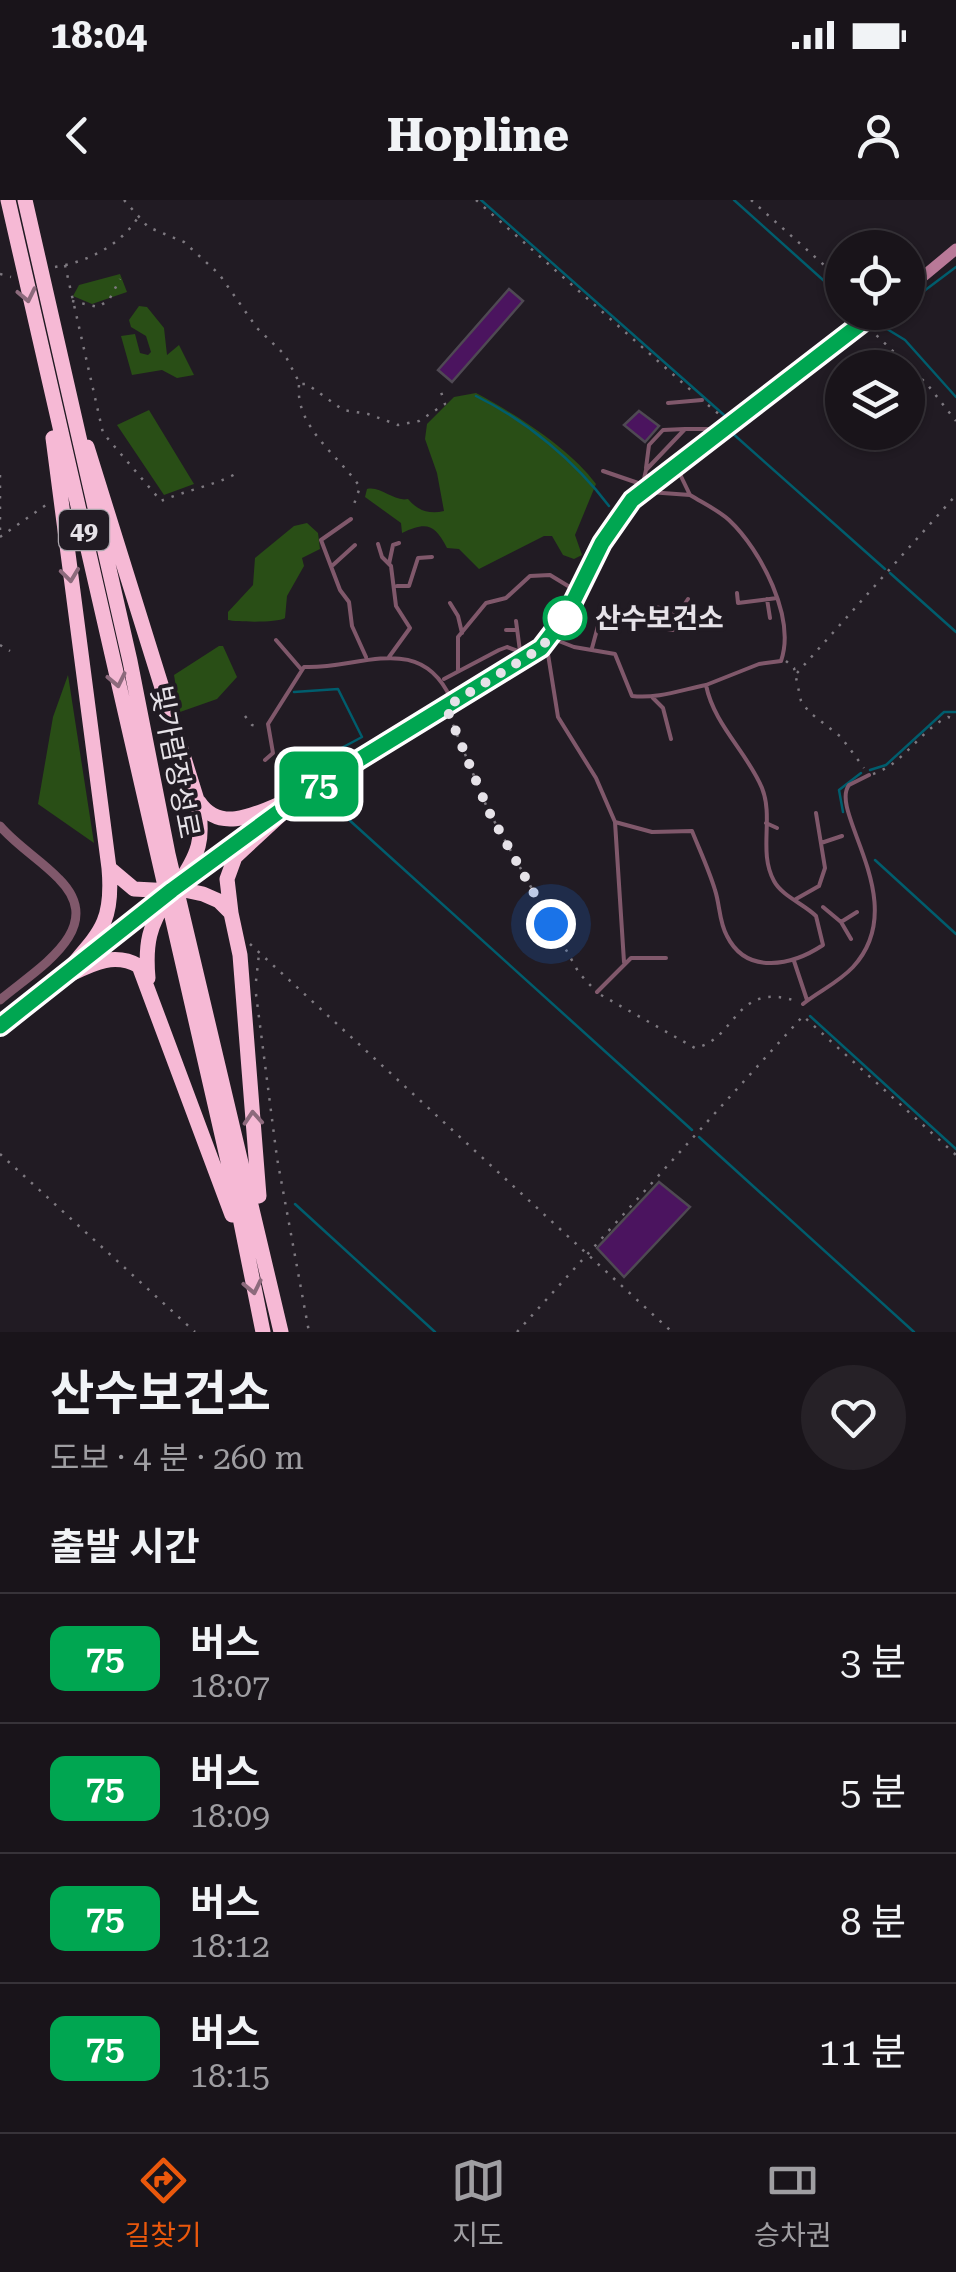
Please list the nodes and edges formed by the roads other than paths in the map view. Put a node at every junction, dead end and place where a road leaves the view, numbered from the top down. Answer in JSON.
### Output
{"nodes":[{"id":1,"x":8,"y":200,"type":"edge"},
{"id":2,"x":25,"y":200,"type":"edge"},
{"id":3,"x":956,"y":248,"type":"edge"},
{"id":4,"x":925,"y":274,"type":"edge"},
{"id":5,"x":851,"y":330,"type":"edge"},
{"id":6,"x":53,"y":373,"type":"junction"},
{"id":7,"x":702,"y":400,"type":"road end"},
{"id":8,"x":668,"y":403,"type":"dead end"},
{"id":9,"x":727,"y":425,"type":"junction"},
{"id":10,"x":685,"y":429,"type":"junction"},
{"id":11,"x":676,"y":464,"type":"junction"},
{"id":12,"x":646,"y":470,"type":"junction"},
{"id":13,"x":603,"y":471,"type":"dead end"},
{"id":14,"x":642,"y":489,"type":"junction"},
{"id":15,"x":690,"y":495,"type":"junction"},
{"id":16,"x":351,"y":519,"type":"road end"},
{"id":17,"x":399,"y":543,"type":"dead end"},
{"id":18,"x":378,"y":544,"type":"dead end"},
{"id":19,"x":355,"y":546,"type":"dead end"},
{"id":20,"x":432,"y":558,"type":"dead end"},
{"id":21,"x":389,"y":564,"type":"junction"},
{"id":22,"x":333,"y":565,"type":"junction"},
{"id":23,"x":395,"y":586,"type":"junction"},
{"id":24,"x":578,"y":593,"type":"junction"},
{"id":25,"x":737,"y":593,"type":"dead end"},
{"id":26,"x":777,"y":598,"type":"junction"},
{"id":27,"x":688,"y":599,"type":"dead end"},
{"id":28,"x":767,"y":599,"type":"junction"},
{"id":29,"x":738,"y":602,"type":"junction"},
{"id":30,"x":450,"y":603,"type":"dead end"},
{"id":31,"x":733,"y":609,"type":"dead end"},
{"id":32,"x":770,"y":618,"type":"dead end"},
{"id":33,"x":642,"y":621,"type":"junction"},
{"id":34,"x":516,"y":622,"type":"dead end"},
{"id":35,"x":506,"y":630,"type":"dead end"},
{"id":36,"x":516,"y":630,"type":"junction"},
{"id":37,"x":673,"y":630,"type":"dead end"},
{"id":38,"x":462,"y":633,"type":"junction"},
{"id":39,"x":276,"y":640,"type":"dead end"},
{"id":40,"x":549,"y":640,"type":"junction"},
{"id":41,"x":592,"y":648,"type":"junction"},
{"id":42,"x":525,"y":653,"type":"junction"},
{"id":43,"x":366,"y":657,"type":"junction"},
{"id":44,"x":389,"y":657,"type":"junction"},
{"id":45,"x":301,"y":669,"type":"junction"},
{"id":46,"x":458,"y":671,"type":"junction"},
{"id":47,"x":443,"y":680,"type":"junction"},
{"id":48,"x":706,"y":685,"type":"junction"},
{"id":49,"x":653,"y":698,"type":"junction"},
{"id":50,"x":450,"y":705,"type":"junction"},
{"id":51,"x":670,"y":738,"type":"dead end"},
{"id":52,"x":265,"y":760,"type":"dead end"},
{"id":53,"x":869,"y":775,"type":"road end"},
{"id":54,"x":306,"y":792,"type":"junction"},
{"id":55,"x":197,"y":800,"type":"junction"},
{"id":56,"x":816,"y":813,"type":"dead end"},
{"id":57,"x":616,"y":822,"type":"junction"},
{"id":58,"x":766,"y":823,"type":"junction"},
{"id":59,"x":0,"y":826,"type":"edge"},
{"id":60,"x":777,"y":828,"type":"dead end"},
{"id":61,"x":842,"y":836,"type":"dead end"},
{"id":62,"x":821,"y":843,"type":"junction"},
{"id":63,"x":109,"y":868,"type":"junction"},
{"id":64,"x":174,"y":889,"type":"junction"},
{"id":65,"x":796,"y":898,"type":"junction"},
{"id":66,"x":856,"y":912,"type":"dead end"},
{"id":67,"x":232,"y":914,"type":"junction"},
{"id":68,"x":816,"y":916,"type":"junction"},
{"id":69,"x":842,"y":922,"type":"junction"},
{"id":70,"x":851,"y":940,"type":"dead end"},
{"id":71,"x":186,"y":952,"type":"junction"},
{"id":72,"x":666,"y":958,"type":"dead end"},
{"id":73,"x":624,"y":962,"type":"junction"},
{"id":74,"x":794,"y":962,"type":"junction"},
{"id":75,"x":44,"y":963,"type":"junction"},
{"id":76,"x":60,"y":979,"type":"junction"},
{"id":77,"x":148,"y":982,"type":"junction"},
{"id":78,"x":596,"y":992,"type":"road end"},
{"id":79,"x":0,"y":1000,"type":"edge"},
{"id":80,"x":0,"y":1026,"type":"edge"},
{"id":81,"x":244,"y":1245,"type":"junction"},
{"id":82,"x":264,"y":1250,"type":"junction"},
{"id":83,"x":263,"y":1332,"type":"edge"},
{"id":84,"x":282,"y":1332,"type":"edge"}],
"edges":[{"from":1,"to":6,"type":"highway","name":"빛가람장성로","number":"49","one_way":true},
{"from":2,"to":6,"type":"highway","name":"빛가람장성로","number":"49"},
{"from":3,"to":4,"type":"main road"},
{"from":5,"to":9,"type":"main road"},
{"from":6,"to":55,"type":"highway"},
{"from":6,"to":63,"type":"highway","one_way":true},
{"from":6,"to":71,"type":"highway","name":"빛가람장성로","number":"49"},
{"from":7,"to":8,"type":"lane"},
{"from":9,"to":10,"type":"lane"},
{"from":9,"to":11,"type":"main road"},
{"from":10,"to":12,"type":"lane"},
{"from":10,"to":12,"type":"lane"},
{"from":11,"to":14,"type":"main road"},
{"from":11,"to":15,"type":"lane"},
{"from":12,"to":14,"type":"lane"},
{"from":13,"to":14,"type":"lane"},
{"from":14,"to":15,"type":"lane"},
{"from":14,"to":24,"type":"main road"},
{"from":15,"to":26,"type":"lane"},
{"from":16,"to":22,"type":"lane"},
{"from":17,"to":21,"type":"lane"},
{"from":18,"to":21,"type":"lane"},
{"from":19,"to":22,"type":"lane"},
{"from":20,"to":23,"type":"lane"},
{"from":21,"to":23,"type":"lane"},
{"from":22,"to":43,"type":"lane"},
{"from":23,"to":44,"type":"lane"},
{"from":24,"to":38,"type":"lane"},
{"from":24,"to":40,"type":"main road"},
{"from":25,"to":29,"type":"lane"},
{"from":26,"to":28,"type":"lane"},
{"from":26,"to":48,"type":"lane"},
{"from":27,"to":33,"type":"lane"},
{"from":28,"to":29,"type":"lane"},
{"from":28,"to":32,"type":"lane"},
{"from":29,"to":31,"type":"lane"},
{"from":30,"to":38,"type":"lane"},
{"from":33,"to":37,"type":"lane"},
{"from":33,"to":41,"type":"lane"},
{"from":34,"to":36,"type":"lane"},
{"from":35,"to":36,"type":"lane"},
{"from":36,"to":42,"type":"lane"},
{"from":38,"to":46,"type":"lane"},
{"from":39,"to":45,"type":"lane"},
{"from":40,"to":41,"type":"lane"},
{"from":40,"to":42,"type":"main road"},
{"from":40,"to":57,"type":"lane"},
{"from":41,"to":49,"type":"lane"},
{"from":42,"to":46,"type":"lane"},
{"from":42,"to":50,"type":"main road"},
{"from":43,"to":44,"type":"lane"},
{"from":43,"to":45,"type":"lane"},
{"from":44,"to":47,"type":"lane"},
{"from":45,"to":52,"type":"lane"},
{"from":46,"to":47,"type":"lane"},
{"from":47,"to":50,"type":"lane"},
{"from":48,"to":49,"type":"lane"},
{"from":48,"to":58,"type":"lane"},
{"from":49,"to":51,"type":"lane"},
{"from":50,"to":54,"type":"main road"},
{"from":53,"to":74,"type":"lane"},
{"from":54,"to":55,"type":"highway"},
{"from":54,"to":64,"type":"main road"},
{"from":54,"to":67,"type":"highway"},
{"from":55,"to":64,"type":"highway"},
{"from":56,"to":62,"type":"lane"},
{"from":57,"to":73,"type":"lane"},
{"from":57,"to":74,"type":"lane"},
{"from":58,"to":60,"type":"lane"},
{"from":58,"to":65,"type":"lane"},
{"from":59,"to":75,"type":"street"},
{"from":61,"to":62,"type":"lane"},
{"from":62,"to":65,"type":"lane"},
{"from":63,"to":64,"type":"highway"},
{"from":63,"to":76,"type":"highway"},
{"from":64,"to":67,"type":"highway"},
{"from":64,"to":76,"type":"main road"},
{"from":64,"to":77,"type":"highway"},
{"from":65,"to":68,"type":"lane"},
{"from":66,"to":69,"type":"lane"},
{"from":82,"to":67,"type":"highway","one_way":true},
{"from":68,"to":69,"type":"lane"},
{"from":68,"to":74,"type":"lane"},
{"from":69,"to":70,"type":"lane"},
{"from":71,"to":81,"type":"highway","name":"빛가람장성로","number":"49"},
{"from":71,"to":82,"type":"highway","name":"빛가람장성로","number":"49"},
{"from":72,"to":73,"type":"lane"},
{"from":73,"to":78,"type":"lane"},
{"from":75,"to":76,"type":"street"},
{"from":75,"to":79,"type":"street"},
{"from":76,"to":77,"type":"highway"},
{"from":76,"to":80,"type":"main road"},
{"from":77,"to":81,"type":"highway"},
{"from":81,"to":83,"type":"highway","name":"빛가람장성로","number":"49","one_way":true},
{"from":82,"to":84,"type":"highway","name":"빛가람장성로","number":"49"}]}
